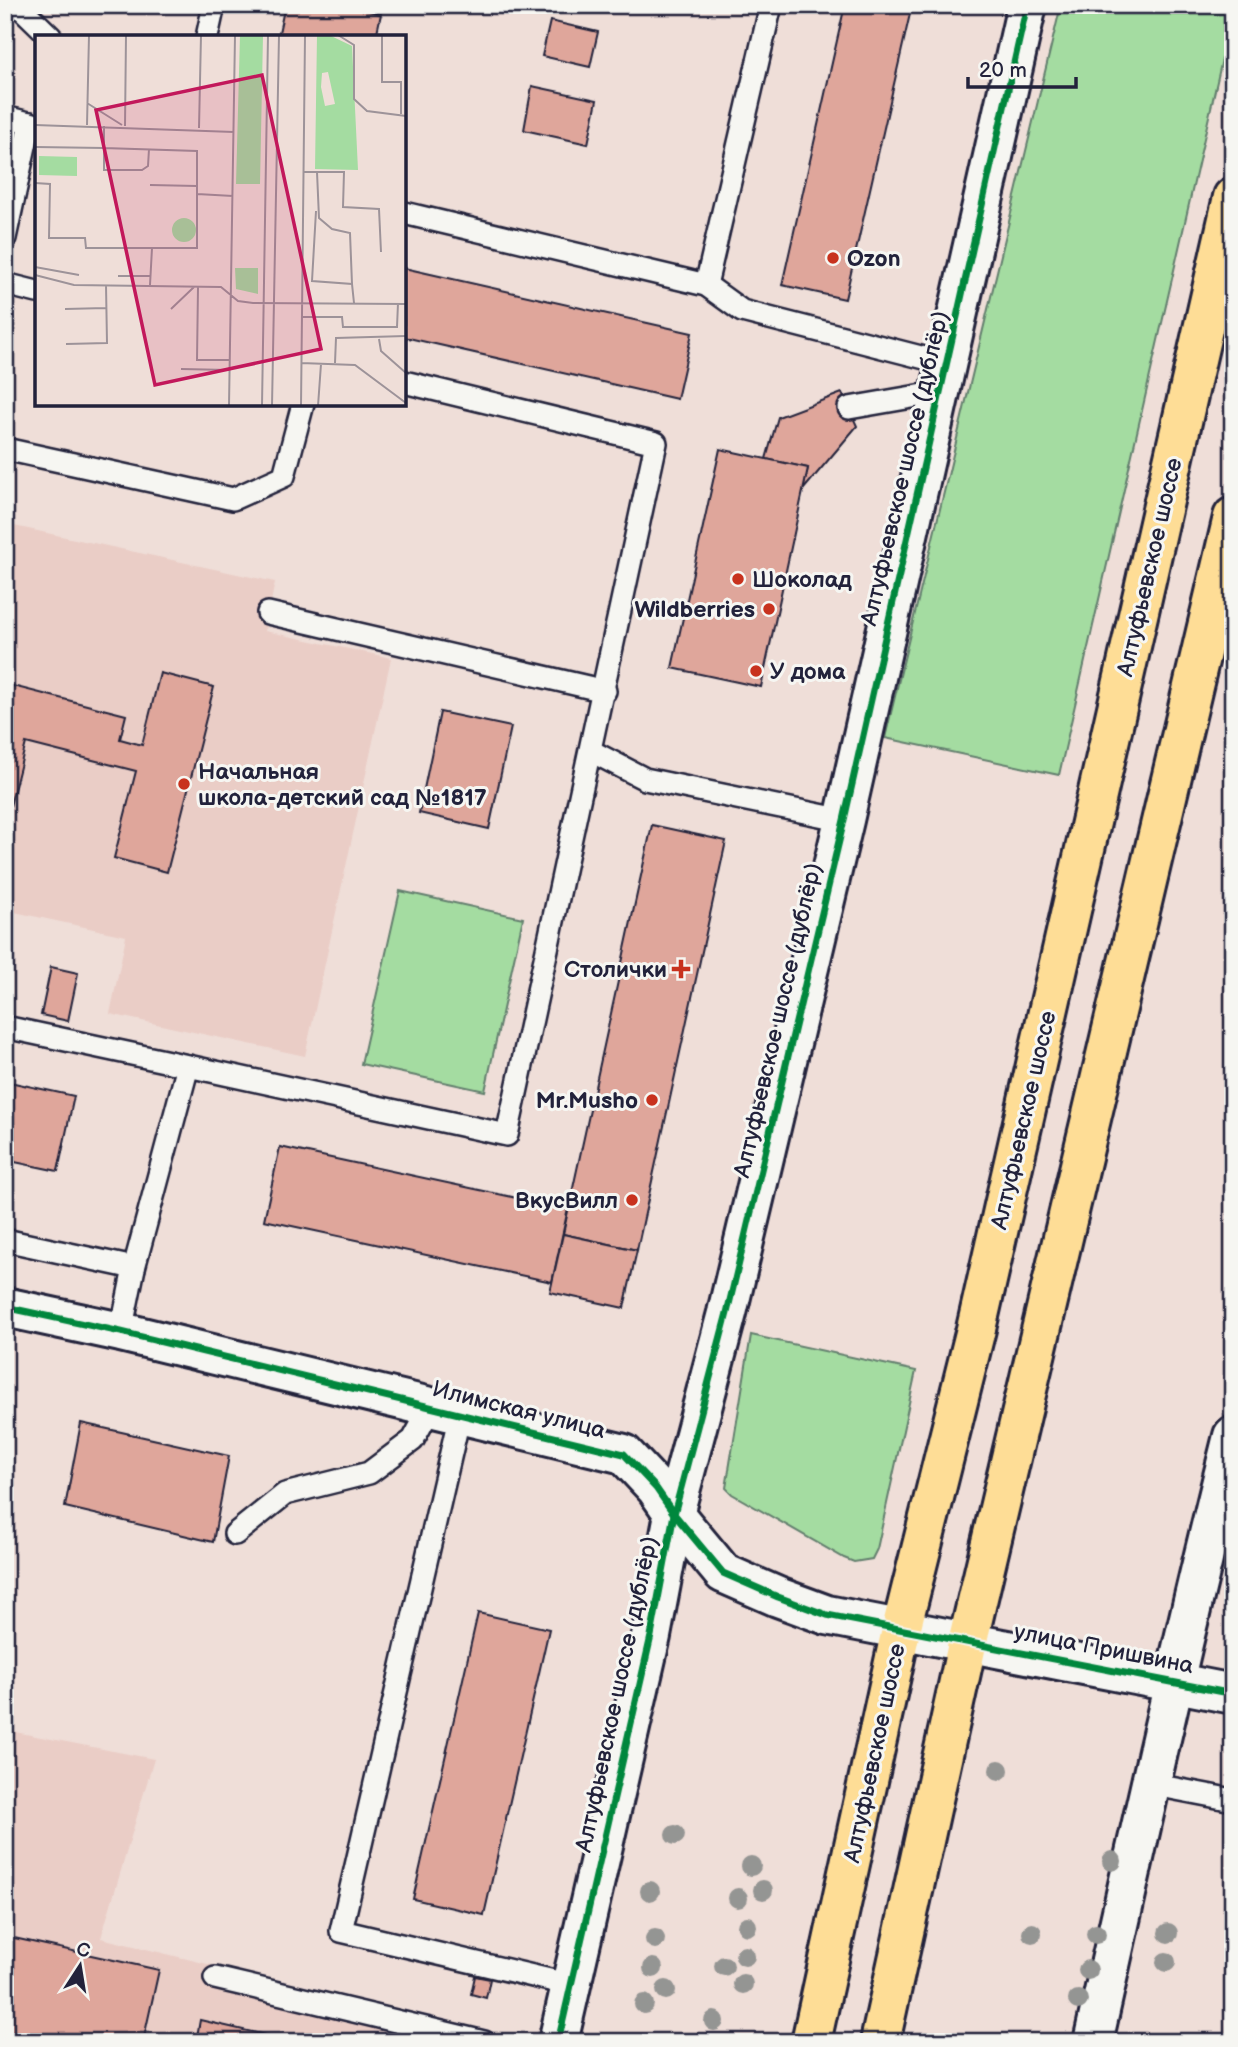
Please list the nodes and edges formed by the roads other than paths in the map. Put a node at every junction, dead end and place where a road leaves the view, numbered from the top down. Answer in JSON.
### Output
{"nodes":[{"id":1,"x":18,"y":5,"type":"edge"},
{"id":2,"x":214,"y":5,"type":"edge"},
{"id":3,"x":771,"y":5,"type":"edge"},
{"id":4,"x":1027,"y":5,"type":"edge"},
{"id":5,"x":49,"y":35,"type":"edge"},
{"id":6,"x":207,"y":35,"type":"edge"},
{"id":7,"x":5,"y":117,"type":"edge"},
{"id":8,"x":33,"y":124,"type":"edge"},
{"id":9,"x":1233,"y":197,"type":"edge"},
{"id":10,"x":406,"y":213,"type":"edge"},
{"id":11,"x":5,"y":238,"type":"edge"},
{"id":12,"x":5,"y":284,"type":"edge"},
{"id":13,"x":706,"y":285,"type":"junction"},
{"id":14,"x":35,"y":292,"type":"edge"},
{"id":15,"x":944,"y":378,"type":"junction"},
{"id":16,"x":406,"y":382,"type":"edge"},
{"id":17,"x":302,"y":406,"type":"edge"},
{"id":18,"x":849,"y":408,"type":"dead end"},
{"id":19,"x":5,"y":449,"type":"edge"},
{"id":20,"x":1233,"y":517,"type":"edge"},
{"id":21,"x":268,"y":613,"type":"dead end"},
{"id":22,"x":605,"y":691,"type":"junction"},
{"id":23,"x":591,"y":751,"type":"junction"},
{"id":24,"x":844,"y":820,"type":"junction"},
{"id":25,"x":5,"y":1027,"type":"edge"},
{"id":26,"x":188,"y":1066,"type":"junction"},
{"id":27,"x":5,"y":1240,"type":"edge"},
{"id":28,"x":134,"y":1268,"type":"junction"},
{"id":29,"x":5,"y":1307,"type":"edge"},
{"id":30,"x":121,"y":1332,"type":"junction"},
{"id":31,"x":446,"y":1411,"type":"junction"},
{"id":32,"x":697,"y":1423,"type":"junction"},
{"id":33,"x":1233,"y":1436,"type":"edge"},
{"id":34,"x":624,"y":1454,"type":"junction"},
{"id":35,"x":674,"y":1514,"type":"junction"},
{"id":36,"x":235,"y":1534,"type":"dead end"},
{"id":37,"x":901,"y":1630,"type":"junction"},
{"id":38,"x":968,"y":1640,"type":"junction"},
{"id":39,"x":1176,"y":1681,"type":"junction"},
{"id":40,"x":1233,"y":1694,"type":"edge"},
{"id":41,"x":1150,"y":1784,"type":"junction"},
{"id":42,"x":1233,"y":1800,"type":"edge"},
{"id":43,"x":215,"y":1978,"type":"dead end"},
{"id":44,"x":571,"y":1985,"type":"junction"},
{"id":45,"x":484,"y":2042,"type":"edge"},
{"id":46,"x":558,"y":2042,"type":"edge"},
{"id":47,"x":811,"y":2042,"type":"edge"},
{"id":48,"x":880,"y":2042,"type":"edge"},
{"id":49,"x":1093,"y":2042,"type":"edge"}],
"edges":[{"from":1,"to":5,"type":"lane"},
{"from":2,"to":6,"type":"lane"},
{"from":3,"to":13,"type":"lane"},
{"from":4,"to":15,"type":"street","name":"Алтуфьевское шоссе (дублёр)"},
{"from":7,"to":8,"type":"lane"},
{"from":8,"to":11,"type":"lane"},
{"from":9,"to":37,"type":"main road","name":"Алтуфьевское шоссе"},
{"from":10,"to":13,"type":"lane"},
{"from":12,"to":14,"type":"lane"},
{"from":13,"to":15,"type":"lane"},
{"from":15,"to":18,"type":"lane"},
{"from":15,"to":24,"type":"street","name":"Алтуфьевское шоссе (дублёр)"},
{"from":16,"to":22,"type":"lane"},
{"from":17,"to":19,"type":"lane"},
{"from":20,"to":38,"type":"main road"},
{"from":21,"to":22,"type":"lane"},
{"from":22,"to":23,"type":"lane"},
{"from":23,"to":24,"type":"lane"},
{"from":23,"to":26,"type":"lane"},
{"from":24,"to":32,"type":"street","name":"Алтуфьевское шоссе (дублёр)"},
{"from":25,"to":26,"type":"lane"},
{"from":26,"to":28,"type":"lane"},
{"from":27,"to":28,"type":"lane"},
{"from":28,"to":30,"type":"lane"},
{"from":29,"to":30,"type":"street","name":"Илимская улица"},
{"from":30,"to":31,"type":"street","name":"Илимская улица"},
{"from":31,"to":34,"type":"street","name":"Илимская улица"},
{"from":31,"to":36,"type":"lane"},
{"from":31,"to":44,"type":"lane"},
{"from":32,"to":34,"type":"street"},
{"from":32,"to":35,"type":"street","name":"Алтуфьевское шоссе (дублёр)"},
{"from":33,"to":39,"type":"street"},
{"from":34,"to":35,"type":"street","name":"Илимская улица"},
{"from":35,"to":37,"type":"street","name":"Илимская улица"},
{"from":35,"to":44,"type":"street","name":"Алтуфьевское шоссе (дублёр)"},
{"from":37,"to":38,"type":"street","name":"Илимская улица"},
{"from":37,"to":47,"type":"main road","name":"Алтуфьевское шоссе"},
{"from":38,"to":39,"type":"street","name":"улица Пришвина"},
{"from":38,"to":48,"type":"main road"},
{"from":39,"to":40,"type":"street","name":"улица Пришвина"},
{"from":39,"to":41,"type":"street"},
{"from":41,"to":42,"type":"lane"},
{"from":41,"to":49,"type":"street"},
{"from":43,"to":45,"type":"lane"},
{"from":44,"to":46,"type":"street","name":"Алтуфьевское шоссе (дублёр)"}]}
